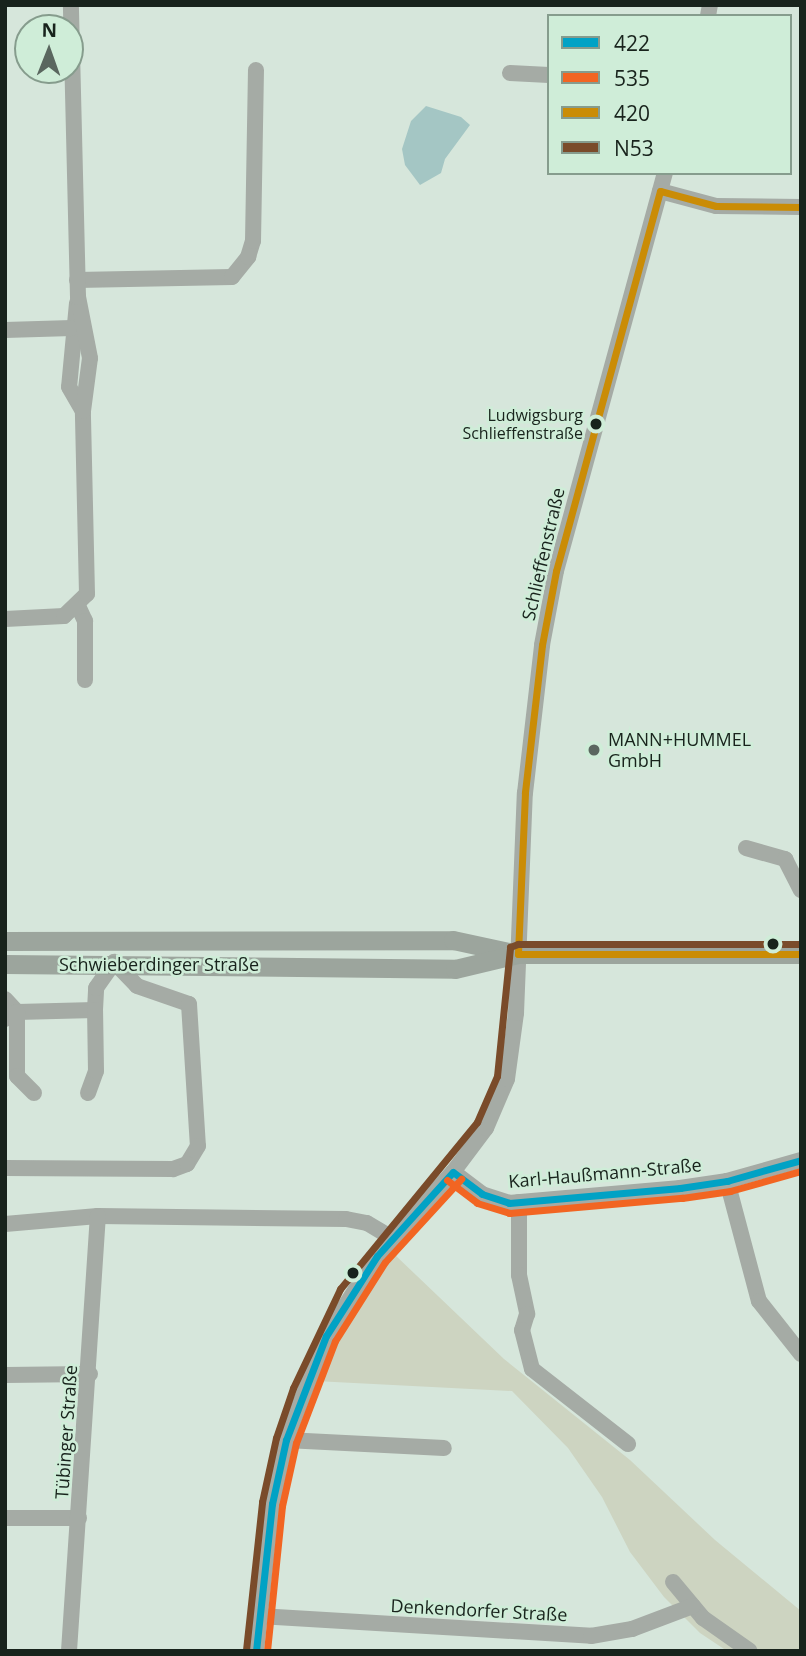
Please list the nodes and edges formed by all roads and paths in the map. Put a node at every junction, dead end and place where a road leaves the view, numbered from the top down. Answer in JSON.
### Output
{"nodes":[{"id":1,"x":71,"y":5,"type":"edge"},
{"id":2,"x":256,"y":70,"type":"dead end"},
{"id":3,"x":510,"y":73,"type":"dead end"},
{"id":4,"x":547,"y":75,"type":"edge"},
{"id":5,"x":664,"y":175,"type":"edge"},
{"id":6,"x":660,"y":191,"type":"junction"},
{"id":7,"x":801,"y":207,"type":"edge"},
{"id":8,"x":77,"y":280,"type":"junction"},
{"id":9,"x":78,"y":297,"type":"junction"},
{"id":10,"x":72,"y":328,"type":"junction"},
{"id":11,"x":5,"y":330,"type":"edge"},
{"id":12,"x":83,"y":411,"type":"junction"},
{"id":13,"x":78,"y":606,"type":"junction"},
{"id":14,"x":5,"y":619,"type":"edge"},
{"id":15,"x":85,"y":680,"type":"dead end"},
{"id":16,"x":746,"y":848,"type":"dead end"},
{"id":17,"x":801,"y":890,"type":"edge"},
{"id":18,"x":312,"y":940,"type":"junction"},
{"id":19,"x":5,"y":941,"type":"edge"},
{"id":20,"x":517,"y":954,"type":"junction"},
{"id":21,"x":801,"y":954,"type":"edge"},
{"id":22,"x":114,"y":962,"type":"junction"},
{"id":23,"x":5,"y":964,"type":"edge"},
{"id":24,"x":312,"y":965,"type":"junction"},
{"id":25,"x":5,"y":999,"type":"edge"},
{"id":26,"x":94,"y":1010,"type":"junction"},
{"id":27,"x":11,"y":1016,"type":"edge"},
{"id":28,"x":34,"y":1093,"type":"dead end"},
{"id":29,"x":89,"y":1093,"type":"dead end"},
{"id":30,"x":801,"y":1160,"type":"edge"},
{"id":31,"x":5,"y":1168,"type":"edge"},
{"id":32,"x":453,"y":1171,"type":"junction"},
{"id":33,"x":727,"y":1181,"type":"junction"},
{"id":34,"x":519,"y":1202,"type":"junction"},
{"id":35,"x":98,"y":1216,"type":"junction"},
{"id":36,"x":5,"y":1224,"type":"edge"},
{"id":37,"x":391,"y":1238,"type":"junction"},
{"id":38,"x":801,"y":1354,"type":"edge"},
{"id":39,"x":90,"y":1374,"type":"junction"},
{"id":40,"x":5,"y":1375,"type":"edge"},
{"id":41,"x":286,"y":1440,"type":"junction"},
{"id":42,"x":628,"y":1444,"type":"dead end"},
{"id":43,"x":444,"y":1448,"type":"dead end"},
{"id":44,"x":5,"y":1518,"type":"edge"},
{"id":45,"x":79,"y":1518,"type":"junction"},
{"id":46,"x":673,"y":1582,"type":"dead end"},
{"id":47,"x":693,"y":1606,"type":"junction"},
{"id":48,"x":259,"y":1616,"type":"junction"},
{"id":49,"x":69,"y":1651,"type":"edge"},
{"id":50,"x":256,"y":1651,"type":"edge"},
{"id":51,"x":750,"y":1651,"type":"edge"}],
"edges":[{"from":1,"to":8,"type":"street"},
{"from":2,"to":8,"type":"street"},
{"from":3,"to":4,"type":"street"},
{"from":5,"to":6,"type":"street","name":"Schlieffenstraße"},
{"from":6,"to":7,"type":"street"},
{"from":6,"to":20,"type":"street","name":"Schlieffenstraße"},
{"from":8,"to":9,"type":"street"},
{"from":9,"to":10,"type":"street"},
{"from":9,"to":12,"type":"street"},
{"from":10,"to":11,"type":"street"},
{"from":10,"to":12,"type":"street"},
{"from":12,"to":13,"type":"street"},
{"from":13,"to":14,"type":"street"},
{"from":13,"to":15,"type":"street"},
{"from":16,"to":17,"type":"street"},
{"from":18,"to":19,"type":"main road","name":"Schwieberdinger Straße"},
{"from":18,"to":20,"type":"main road","name":"Schwieberdinger Straße"},
{"from":18,"to":24,"type":"main road"},
{"from":20,"to":21,"type":"main road","name":"Schwieberdinger Straße"},
{"from":20,"to":24,"type":"main road","name":"Schwieberdinger Straße"},
{"from":20,"to":32,"type":"street","name":"Schlieffenstraße"},
{"from":22,"to":23,"type":"main road","name":"Schwieberdinger Straße"},
{"from":22,"to":24,"type":"main road","name":"Schwieberdinger Straße"},
{"from":22,"to":26,"type":"street"},
{"from":22,"to":31,"type":"street"},
{"from":25,"to":27,"type":"street"},
{"from":26,"to":27,"type":"street"},
{"from":26,"to":29,"type":"street"},
{"from":27,"to":28,"type":"street"},
{"from":30,"to":33,"type":"street","name":"Karl-Haußmann-Straße"},
{"from":32,"to":34,"type":"street","name":"Karl-Haußmann-Straße"},
{"from":32,"to":37,"type":"street","name":"Schlieffenstraße"},
{"from":33,"to":34,"type":"street","name":"Karl-Haußmann-Straße"},
{"from":33,"to":38,"type":"street","name":"Karl-Haußmann-Straße"},
{"from":34,"to":42,"type":"street"},
{"from":35,"to":36,"type":"street"},
{"from":35,"to":37,"type":"street"},
{"from":35,"to":39,"type":"street","name":"Tübinger Straße"},
{"from":37,"to":41,"type":"street","name":"Schlieffenstraße"},
{"from":39,"to":40,"type":"street"},
{"from":39,"to":45,"type":"street","name":"Tübinger Straße"},
{"from":41,"to":43,"type":"street"},
{"from":41,"to":48,"type":"street","name":"Schlieffenstraße"},
{"from":44,"to":45,"type":"street"},
{"from":45,"to":49,"type":"street","name":"Tübinger Straße"},
{"from":46,"to":47,"type":"street"},
{"from":47,"to":48,"type":"street","name":"Denkendorfer Straße"},
{"from":47,"to":51,"type":"street"},
{"from":48,"to":50,"type":"street","name":"Schlieffenstraße"}]}
